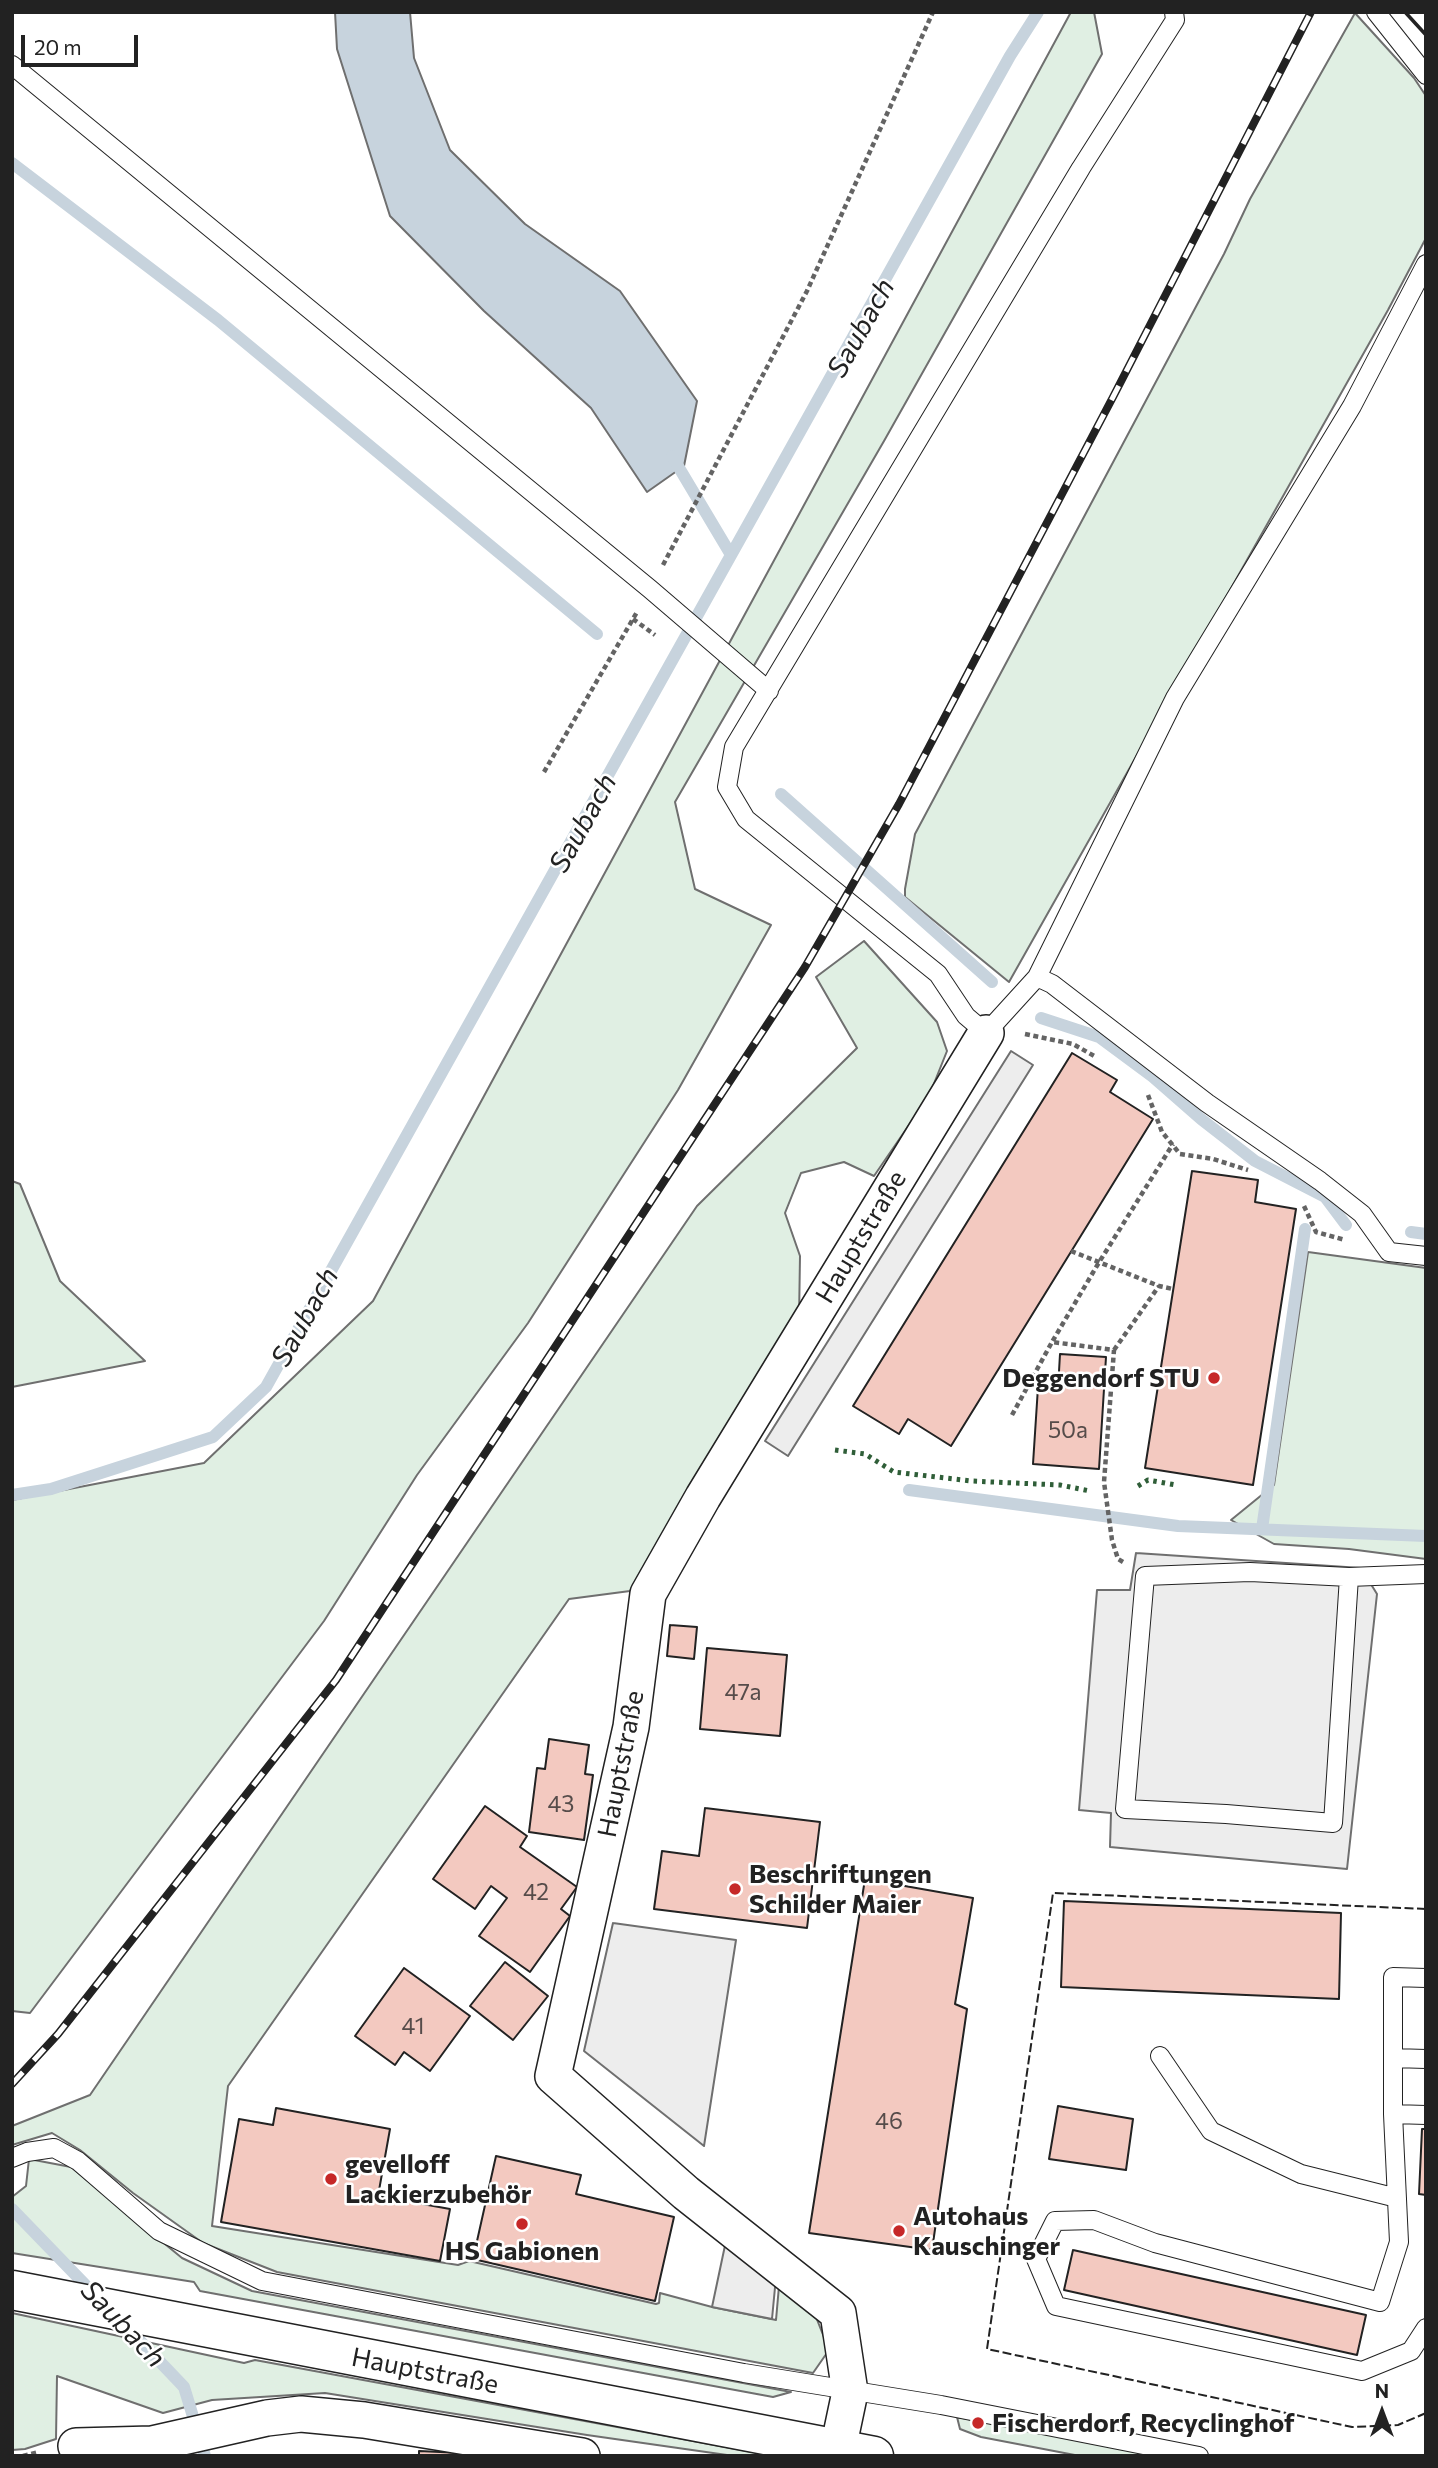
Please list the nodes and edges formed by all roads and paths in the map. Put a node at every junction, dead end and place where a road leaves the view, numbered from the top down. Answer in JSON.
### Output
{"nodes":[{"id":1,"x":933,"y":12,"type":"edge"},
{"id":2,"x":1174,"y":12,"type":"edge"},
{"id":3,"x":1376,"y":12,"type":"edge"},
{"id":4,"x":12,"y":65,"type":"edge"},
{"id":5,"x":1426,"y":75,"type":"edge"},
{"id":6,"x":1426,"y":264,"type":"edge"},
{"id":7,"x":650,"y":589,"type":"junction"},
{"id":8,"x":633,"y":619,"type":"junction"},
{"id":9,"x":658,"y":638,"type":"dead end"},
{"id":10,"x":769,"y":691,"type":"junction"},
{"id":11,"x":544,"y":772,"type":"dead end"},
{"id":12,"x":1037,"y":977,"type":"junction"},
{"id":13,"x":986,"y":1032,"type":"junction"},
{"id":14,"x":1101,"y":1060,"type":"dead end"},
{"id":15,"x":1146,"y":1090,"type":"dead end"},
{"id":16,"x":1173,"y":1144,"type":"junction"},
{"id":17,"x":1256,"y":1172,"type":"dead end"},
{"id":18,"x":1302,"y":1200,"type":"dead end"},
{"id":19,"x":1071,"y":1251,"type":"dead end"},
{"id":20,"x":1389,"y":1252,"type":"junction"},
{"id":21,"x":1426,"y":1256,"type":"edge"},
{"id":22,"x":1098,"y":1264,"type":"junction"},
{"id":23,"x":1159,"y":1286,"type":"junction"},
{"id":24,"x":1173,"y":1289,"type":"dead end"},
{"id":25,"x":1052,"y":1342,"type":"junction"},
{"id":26,"x":1114,"y":1349,"type":"junction"},
{"id":27,"x":1012,"y":1415,"type":"dead end"},
{"id":28,"x":1112,"y":1540,"type":"dead end"},
{"id":29,"x":1426,"y":1574,"type":"edge"},
{"id":30,"x":1349,"y":1577,"type":"junction"},
{"id":31,"x":1426,"y":1979,"type":"edge"},
{"id":32,"x":1160,"y":2056,"type":"dead end"},
{"id":33,"x":1393,"y":2058,"type":"junction"},
{"id":34,"x":1426,"y":2059,"type":"edge"},
{"id":35,"x":1393,"y":2114,"type":"junction"},
{"id":36,"x":1426,"y":2115,"type":"edge"},
{"id":37,"x":12,"y":2158,"type":"edge"},
{"id":38,"x":1397,"y":2198,"type":"junction"},
{"id":39,"x":29,"y":2293,"type":"edge"},
{"id":40,"x":1426,"y":2328,"type":"edge"},
{"id":41,"x":850,"y":2392,"type":"junction"},
{"id":42,"x":76,"y":2446,"type":"dead end"},
{"id":43,"x":856,"y":2453,"type":"edge"},
{"id":44,"x":582,"y":2456,"type":"edge"},
{"id":45,"x":1199,"y":2456,"type":"edge"}],
"edges":[{"from":1,"to":7,"type":"path"},
{"from":2,"to":10,"type":"lane"},
{"from":3,"to":5,"type":"lane"},
{"from":4,"to":7,"type":"lane"},
{"from":6,"to":12,"type":"lane"},
{"from":7,"to":8,"type":"path"},
{"from":7,"to":10,"type":"lane"},
{"from":8,"to":9,"type":"path"},
{"from":8,"to":11,"type":"path"},
{"from":10,"to":13,"type":"lane"},
{"from":12,"to":13,"type":"lane"},
{"from":12,"to":20,"type":"lane"},
{"from":13,"to":14,"type":"path"},
{"from":13,"to":41,"type":"street","name":"Hauptstraße"},
{"from":15,"to":16,"type":"path"},
{"from":16,"to":17,"type":"path"},
{"from":16,"to":22,"type":"path"},
{"from":18,"to":20,"type":"path"},
{"from":19,"to":22,"type":"path"},
{"from":20,"to":21,"type":"lane"},
{"from":22,"to":23,"type":"path"},
{"from":22,"to":25,"type":"path"},
{"from":23,"to":24,"type":"path"},
{"from":23,"to":26,"type":"path"},
{"from":25,"to":26,"type":"path"},
{"from":25,"to":27,"type":"path"},
{"from":26,"to":28,"type":"path"},
{"from":29,"to":30,"type":"lane"},
{"from":30,"to":30,"type":"lane"},
{"from":31,"to":33,"type":"lane"},
{"from":32,"to":38,"type":"lane"},
{"from":33,"to":34,"type":"lane"},
{"from":33,"to":35,"type":"lane"},
{"from":35,"to":36,"type":"lane"},
{"from":35,"to":38,"type":"lane"},
{"from":37,"to":41,"type":"lane"},
{"from":38,"to":40,"type":"lane"},
{"from":39,"to":43,"type":"main road","name":"Hauptstraße"},
{"from":41,"to":43,"type":"street","name":"Hauptstraße"},
{"from":41,"to":45,"type":"lane"},
{"from":42,"to":44,"type":"street"}]}
